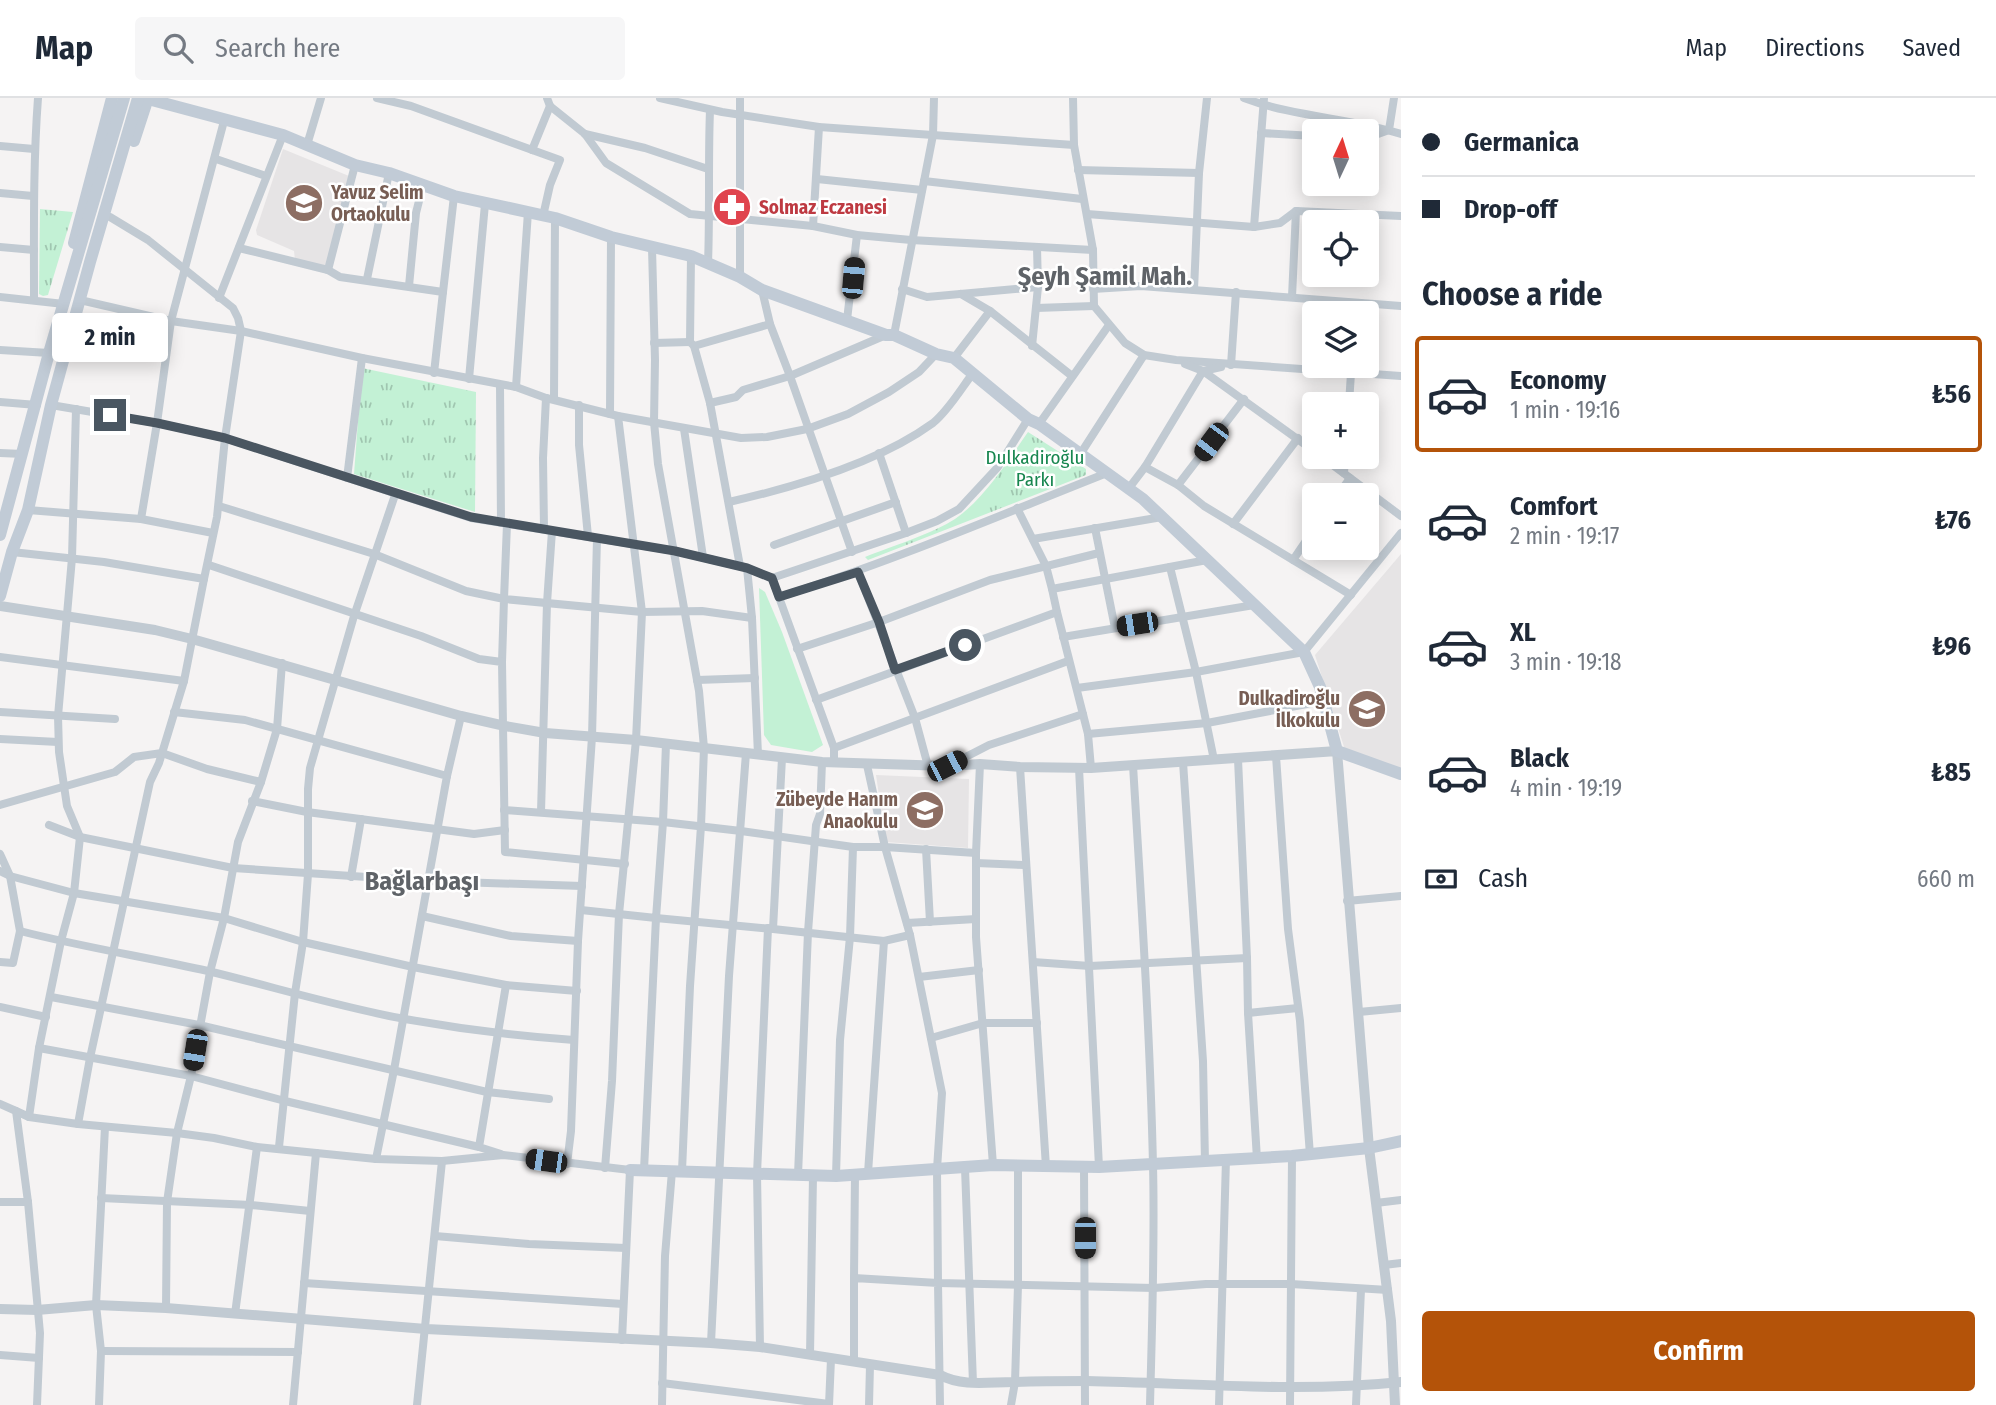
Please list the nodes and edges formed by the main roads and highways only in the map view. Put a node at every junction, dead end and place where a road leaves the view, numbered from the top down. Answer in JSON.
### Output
{"nodes":[{"id":1,"x":111,"y":98,"type":"edge"},
{"id":2,"x":124,"y":98,"type":"edge"},
{"id":3,"x":145,"y":98,"type":"edge"},
{"id":4,"x":76,"y":262,"type":"junction"},
{"id":5,"x":90,"y":262,"type":"junction"},
{"id":6,"x":4,"y":505,"type":"edge"},
{"id":7,"x":0,"y":535,"type":"edge"},
{"id":8,"x":0,"y":596,"type":"edge"},
{"id":9,"x":1401,"y":775,"type":"edge"},
{"id":10,"x":1401,"y":1141,"type":"edge"},
{"id":11,"x":637,"y":1170,"type":"road end"}],
"edges":[{"from":1,"to":4,"type":"main road"},
{"from":2,"to":4,"type":"main road"},
{"from":3,"to":5,"type":"main road"},
{"from":3,"to":5,"type":"main road"},
{"from":3,"to":9,"type":"main road"},
{"from":4,"to":6,"type":"main road"},
{"from":5,"to":8,"type":"main road"},
{"from":6,"to":7,"type":"main road"},
{"from":10,"to":11,"type":"main road"}]}
